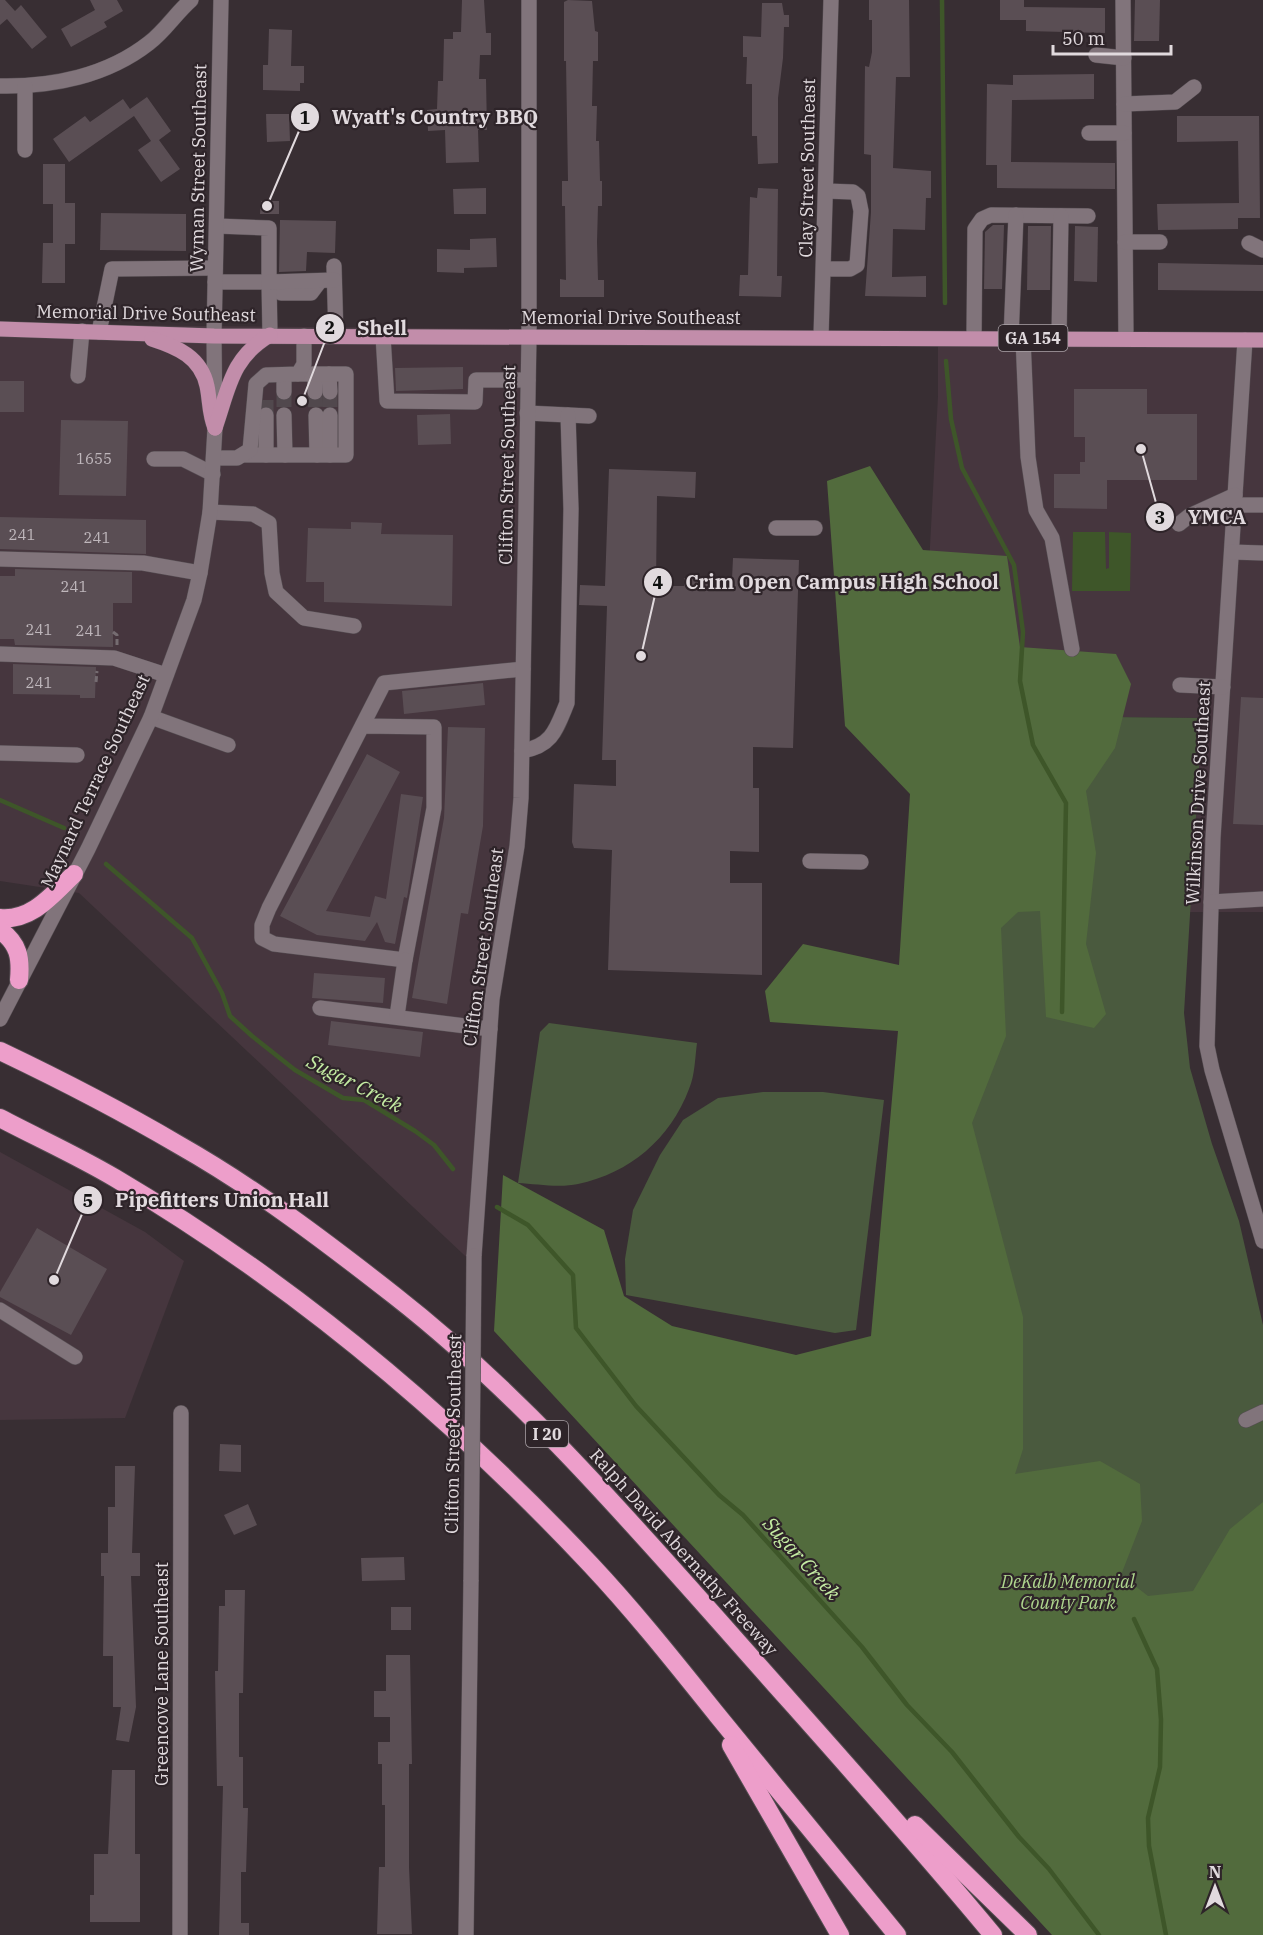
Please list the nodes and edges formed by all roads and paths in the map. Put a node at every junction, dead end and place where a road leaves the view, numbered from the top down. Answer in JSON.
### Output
{"nodes":[{"id":1,"x":191,"y":0,"type":"edge"},
{"id":2,"x":221,"y":0,"type":"edge"},
{"id":3,"x":529,"y":0,"type":"edge"},
{"id":4,"x":831,"y":0,"type":"edge"},
{"id":5,"x":1123,"y":0,"type":"edge"},
{"id":6,"x":1096,"y":55,"type":"dead end"},
{"id":7,"x":1124,"y":58,"type":"junction"},
{"id":8,"x":0,"y":86,"type":"edge"},
{"id":9,"x":25,"y":86,"type":"junction"},
{"id":10,"x":1194,"y":87,"type":"dead end"},
{"id":11,"x":1124,"y":104,"type":"junction"},
{"id":12,"x":1089,"y":133,"type":"dead end"},
{"id":13,"x":1124,"y":133,"type":"junction"},
{"id":14,"x":25,"y":150,"type":"dead end"},
{"id":15,"x":826,"y":191,"type":"junction"},
{"id":16,"x":1016,"y":215,"type":"junction"},
{"id":17,"x":1060,"y":216,"type":"junction"},
{"id":18,"x":1088,"y":216,"type":"dead end"},
{"id":19,"x":217,"y":226,"type":"junction"},
{"id":20,"x":1125,"y":242,"type":"junction"},
{"id":21,"x":1160,"y":242,"type":"dead end"},
{"id":22,"x":825,"y":269,"type":"junction"},
{"id":23,"x":215,"y":275,"type":"junction"},
{"id":24,"x":273,"y":282,"type":"junction"},
{"id":25,"x":0,"y":329,"type":"edge"},
{"id":26,"x":82,"y":332,"type":"junction"},
{"id":27,"x":99,"y":332,"type":"junction"},
{"id":28,"x":135,"y":333,"type":"junction"},
{"id":29,"x":270,"y":335,"type":"junction"},
{"id":30,"x":214,"y":336,"type":"junction"},
{"id":31,"x":304,"y":336,"type":"junction"},
{"id":32,"x":336,"y":336,"type":"junction"},
{"id":33,"x":383,"y":336,"type":"junction"},
{"id":34,"x":529,"y":336,"type":"junction"},
{"id":35,"x":821,"y":337,"type":"junction"},
{"id":36,"x":974,"y":338,"type":"junction"},
{"id":37,"x":1017,"y":338,"type":"junction"},
{"id":38,"x":1059,"y":338,"type":"junction"},
{"id":39,"x":1126,"y":339,"type":"junction"},
{"id":40,"x":1245,"y":340,"type":"junction"},
{"id":41,"x":1263,"y":340,"type":"edge"},
{"id":42,"x":291,"y":374,"type":"junction"},
{"id":43,"x":322,"y":374,"type":"junction"},
{"id":44,"x":266,"y":375,"type":"junction"},
{"id":45,"x":78,"y":376,"type":"dead end"},
{"id":46,"x":528,"y":380,"type":"junction"},
{"id":47,"x":266,"y":392,"type":"tunnel mouth"},
{"id":48,"x":284,"y":392,"type":"tunnel mouth"},
{"id":49,"x":322,"y":392,"type":"tunnel mouth"},
{"id":50,"x":527,"y":413,"type":"junction"},
{"id":51,"x":266,"y":415,"type":"tunnel mouth"},
{"id":52,"x":284,"y":415,"type":"tunnel mouth"},
{"id":53,"x":323,"y":415,"type":"tunnel mouth"},
{"id":54,"x":568,"y":415,"type":"junction"},
{"id":55,"x":589,"y":416,"type":"dead end"},
{"id":56,"x":215,"y":428,"type":"junction"},
{"id":57,"x":245,"y":455,"type":"junction"},
{"id":58,"x":266,"y":455,"type":"junction"},
{"id":59,"x":285,"y":455,"type":"junction"},
{"id":60,"x":323,"y":455,"type":"junction"},
{"id":61,"x":214,"y":458,"type":"junction"},
{"id":62,"x":154,"y":459,"type":"dead end"},
{"id":63,"x":213,"y":474,"type":"junction"},
{"id":64,"x":1235,"y":500,"type":"junction"},
{"id":65,"x":1263,"y":505,"type":"edge"},
{"id":66,"x":210,"y":512,"type":"junction"},
{"id":67,"x":1179,"y":524,"type":"dead end"},
{"id":68,"x":776,"y":528,"type":"dead end"},
{"id":69,"x":815,"y":528,"type":"dead end"},
{"id":70,"x":1232,"y":552,"type":"junction"},
{"id":71,"x":1263,"y":553,"type":"edge"},
{"id":72,"x":0,"y":560,"type":"edge"},
{"id":73,"x":200,"y":573,"type":"junction"},
{"id":74,"x":354,"y":626,"type":"dead end"},
{"id":75,"x":1072,"y":649,"type":"dead end"},
{"id":76,"x":0,"y":654,"type":"edge"},
{"id":77,"x":523,"y":669,"type":"junction"},
{"id":78,"x":166,"y":675,"type":"junction"},
{"id":79,"x":1180,"y":685,"type":"dead end"},
{"id":80,"x":1223,"y":687,"type":"junction"},
{"id":81,"x":151,"y":717,"type":"junction"},
{"id":82,"x":362,"y":726,"type":"junction"},
{"id":83,"x":228,"y":745,"type":"dead end"},
{"id":84,"x":522,"y":752,"type":"junction"},
{"id":85,"x":0,"y":753,"type":"edge"},
{"id":86,"x":77,"y":755,"type":"dead end"},
{"id":87,"x":810,"y":861,"type":"dead end"},
{"id":88,"x":861,"y":862,"type":"dead end"},
{"id":89,"x":74,"y":874,"type":"junction"},
{"id":90,"x":1263,"y":899,"type":"edge"},
{"id":91,"x":1211,"y":902,"type":"junction"},
{"id":92,"x":0,"y":918,"type":"edge"},
{"id":93,"x":0,"y":930,"type":"edge"},
{"id":94,"x":405,"y":960,"type":"junction"},
{"id":95,"x":19,"y":980,"type":"junction"},
{"id":96,"x":320,"y":1008,"type":"dead end"},
{"id":97,"x":397,"y":1016,"type":"junction"},
{"id":98,"x":0,"y":1018,"type":"edge"},
{"id":99,"x":490,"y":1029,"type":"junction"},
{"id":100,"x":0,"y":1051,"type":"edge"},
{"id":101,"x":0,"y":1118,"type":"edge"},
{"id":102,"x":1263,"y":1241,"type":"edge"},
{"id":103,"x":0,"y":1310,"type":"edge"},
{"id":104,"x":75,"y":1357,"type":"dead end"},
{"id":105,"x":1263,"y":1412,"type":"edge"},
{"id":106,"x":181,"y":1413,"type":"dead end"},
{"id":107,"x":1246,"y":1420,"type":"dead end"},
{"id":108,"x":707,"y":1702,"type":"junction"},
{"id":109,"x":801,"y":1714,"type":"junction"},
{"id":110,"x":180,"y":1935,"type":"edge"},
{"id":111,"x":466,"y":1935,"type":"edge"},
{"id":112,"x":840,"y":1935,"type":"edge"},
{"id":113,"x":897,"y":1935,"type":"edge"},
{"id":114,"x":993,"y":1935,"type":"edge"},
{"id":115,"x":1028,"y":1935,"type":"edge"}],
"edges":[{"from":1,"to":9,"type":"street"},
{"from":2,"to":19,"type":"street","name":"Wyman Street Southeast"},
{"from":3,"to":34,"type":"street","name":"Clifton Street Southeast"},
{"from":4,"to":15,"type":"street","name":"Clay Street Southeast"},
{"from":5,"to":7,"type":"street"},
{"from":6,"to":7,"type":"street"},
{"from":7,"to":11,"type":"street"},
{"from":8,"to":9,"type":"street"},
{"from":9,"to":14,"type":"street"},
{"from":10,"to":11,"type":"street"},
{"from":11,"to":13,"type":"street"},
{"from":12,"to":13,"type":"street"},
{"from":13,"to":20,"type":"street"},
{"from":15,"to":22,"type":"street","name":"Clay Street Southeast"},
{"from":15,"to":22,"type":"street"},
{"from":16,"to":17,"type":"street"},
{"from":16,"to":36,"type":"street"},
{"from":16,"to":37,"type":"street"},
{"from":17,"to":18,"type":"street"},
{"from":17,"to":38,"type":"street"},
{"from":19,"to":23,"type":"street","name":"Wyman Street Southeast"},
{"from":19,"to":24,"type":"street"},
{"from":20,"to":21,"type":"street"},
{"from":20,"to":39,"type":"street"},
{"from":22,"to":35,"type":"street","name":"Clay Street Southeast"},
{"from":23,"to":24,"type":"street"},
{"from":23,"to":27,"type":"street"},
{"from":23,"to":30,"type":"street","name":"Wyman Street Southeast"},
{"from":24,"to":29,"type":"street"},
{"from":24,"to":32,"type":"street"},
{"from":25,"to":26,"type":"main road","name":"Memorial Drive Southeast","number":"GA 154"},
{"from":26,"to":27,"type":"main road","name":"Memorial Drive Southeast","number":"GA 154"},
{"from":26,"to":45,"type":"street"},
{"from":27,"to":28,"type":"main road","name":"Memorial Drive Southeast","number":"GA 154"},
{"from":28,"to":30,"type":"main road","name":"Memorial Drive Southeast","number":"GA 154"},
{"from":28,"to":56,"type":"main road"},
{"from":29,"to":30,"type":"main road","name":"Memorial Drive Southeast","number":"GA 154"},
{"from":29,"to":31,"type":"main road","name":"Memorial Drive Southeast","number":"GA 154"},
{"from":29,"to":56,"type":"main road"},
{"from":30,"to":56,"type":"street","name":"Maynard Terrace Southeast"},
{"from":31,"to":32,"type":"main road","name":"Memorial Drive Southeast","number":"GA 154"},
{"from":31,"to":42,"type":"street"},
{"from":32,"to":33,"type":"main road","name":"Memorial Drive Southeast","number":"GA 154"},
{"from":33,"to":34,"type":"main road","name":"Memorial Drive Southeast","number":"GA 154"},
{"from":33,"to":46,"type":"street"},
{"from":34,"to":35,"type":"main road","name":"Memorial Drive Southeast","number":"GA 154"},
{"from":34,"to":46,"type":"street","name":"Clifton Street Southeast"},
{"from":35,"to":36,"type":"main road","name":"Memorial Drive Southeast","number":"GA 154"},
{"from":36,"to":37,"type":"main road","name":"Memorial Drive Southeast","number":"GA 154"},
{"from":37,"to":38,"type":"main road","name":"Memorial Drive Southeast","number":"GA 154"},
{"from":37,"to":75,"type":"street"},
{"from":38,"to":39,"type":"main road","name":"Memorial Drive Southeast","number":"GA 154"},
{"from":39,"to":40,"type":"main road","name":"Memorial Drive Southeast","number":"GA 154"},
{"from":40,"to":41,"type":"main road","name":"Memorial Drive Southeast","number":"GA 154"},
{"from":40,"to":64,"type":"street","name":"Wilkinson Drive Southeast"},
{"from":42,"to":43,"type":"street"},
{"from":42,"to":44,"type":"street"},
{"from":42,"to":48,"type":"street"},
{"from":43,"to":49,"type":"street"},
{"from":43,"to":60,"type":"street"},
{"from":44,"to":47,"type":"street"},
{"from":44,"to":57,"type":"street"},
{"from":46,"to":50,"type":"street","name":"Clifton Street Southeast"},
{"from":50,"to":54,"type":"street"},
{"from":50,"to":77,"type":"street","name":"Clifton Street Southeast"},
{"from":51,"to":58,"type":"street"},
{"from":52,"to":59,"type":"street"},
{"from":53,"to":60,"type":"street"},
{"from":54,"to":55,"type":"street"},
{"from":54,"to":84,"type":"street"},
{"from":56,"to":61,"type":"street","name":"Maynard Terrace Southeast"},
{"from":57,"to":58,"type":"street"},
{"from":57,"to":61,"type":"street"},
{"from":58,"to":59,"type":"street"},
{"from":59,"to":60,"type":"street"},
{"from":61,"to":63,"type":"street","name":"Maynard Terrace Southeast"},
{"from":62,"to":63,"type":"street"},
{"from":63,"to":66,"type":"street","name":"Maynard Terrace Southeast"},
{"from":64,"to":65,"type":"street"},
{"from":64,"to":67,"type":"street"},
{"from":64,"to":70,"type":"street","name":"Wilkinson Drive Southeast"},
{"from":66,"to":73,"type":"street","name":"Maynard Terrace Southeast"},
{"from":66,"to":74,"type":"street"},
{"from":68,"to":69,"type":"street"},
{"from":70,"to":71,"type":"street"},
{"from":70,"to":80,"type":"street","name":"Wilkinson Drive Southeast"},
{"from":72,"to":73,"type":"street"},
{"from":73,"to":78,"type":"street","name":"Maynard Terrace Southeast"},
{"from":76,"to":78,"type":"street"},
{"from":77,"to":82,"type":"street"},
{"from":77,"to":84,"type":"street","name":"Clifton Street Southeast"},
{"from":78,"to":81,"type":"street","name":"Maynard Terrace Southeast"},
{"from":79,"to":80,"type":"street"},
{"from":80,"to":91,"type":"street","name":"Wilkinson Drive Southeast"},
{"from":81,"to":83,"type":"street"},
{"from":81,"to":89,"type":"street","name":"Maynard Terrace Southeast"},
{"from":82,"to":94,"type":"street"},
{"from":82,"to":94,"type":"street"},
{"from":84,"to":99,"type":"street","name":"Clifton Street Southeast"},
{"from":85,"to":86,"type":"street"},
{"from":87,"to":88,"type":"street"},
{"from":89,"to":92,"type":"highway"},
{"from":89,"to":95,"type":"street","name":"Maynard Terrace Southeast"},
{"from":90,"to":91,"type":"street"},
{"from":91,"to":102,"type":"street","name":"Wilkinson Drive Southeast"},
{"from":93,"to":95,"type":"highway"},
{"from":94,"to":97,"type":"street"},
{"from":95,"to":98,"type":"street","name":"Maynard Terrace Southeast"},
{"from":96,"to":97,"type":"street"},
{"from":97,"to":99,"type":"street"},
{"from":99,"to":111,"type":"street","name":"Clifton Street Southeast","bridge":true},
{"from":100,"to":109,"type":"highway","name":"Ralph David Abernathy Freeway","number":"I 20"},
{"from":101,"to":108,"type":"highway"},
{"from":103,"to":104,"type":"street"},
{"from":105,"to":107,"type":"street"},
{"from":106,"to":110,"type":"street","name":"Greencove Lane Southeast"},
{"from":108,"to":112,"type":"highway"},
{"from":108,"to":113,"type":"highway"},
{"from":109,"to":114,"type":"highway","name":"Ralph David Abernathy Freeway","number":"I 20"},
{"from":109,"to":115,"type":"highway"}]}
